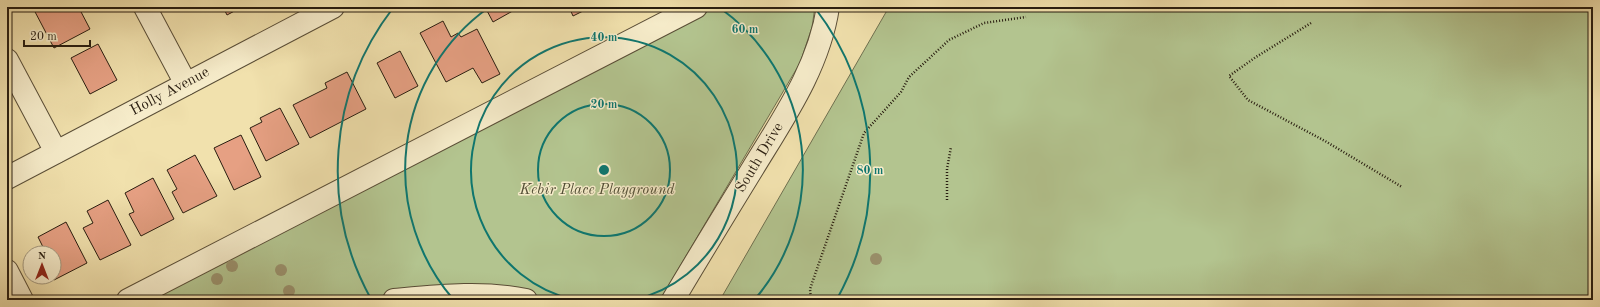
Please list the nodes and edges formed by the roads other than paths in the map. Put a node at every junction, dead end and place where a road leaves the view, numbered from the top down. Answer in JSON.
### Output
{"nodes":[{"id":1,"x":145,"y":7,"type":"edge"},
{"id":2,"x":696,"y":7,"type":"edge"},
{"id":3,"x":828,"y":7,"type":"edge"},
{"id":4,"x":326,"y":9,"type":"edge"},
{"id":5,"x":7,"y":60,"type":"edge"},
{"id":6,"x":186,"y":84,"type":"junction"},
{"id":7,"x":56,"y":152,"type":"junction"},
{"id":8,"x":7,"y":178,"type":"edge"},
{"id":9,"x":7,"y":271,"type":"edge"},
{"id":10,"x":22,"y":300,"type":"edge"},
{"id":11,"x":128,"y":300,"type":"edge"},
{"id":12,"x":394,"y":300,"type":"edge"},
{"id":13,"x":526,"y":300,"type":"edge"},
{"id":14,"x":673,"y":300,"type":"edge"}],
"edges":[{"from":1,"to":6,"type":"street"},
{"from":2,"to":11,"type":"street"},
{"from":3,"to":14,"type":"street","name":"South Drive"},
{"from":4,"to":6,"type":"street","name":"Holly Avenue"},
{"from":5,"to":7,"type":"street"},
{"from":6,"to":7,"type":"street","name":"Holly Avenue"},
{"from":7,"to":8,"type":"street","name":"Holly Avenue"},
{"from":9,"to":10,"type":"street"},
{"from":12,"to":13,"type":"street"}]}
